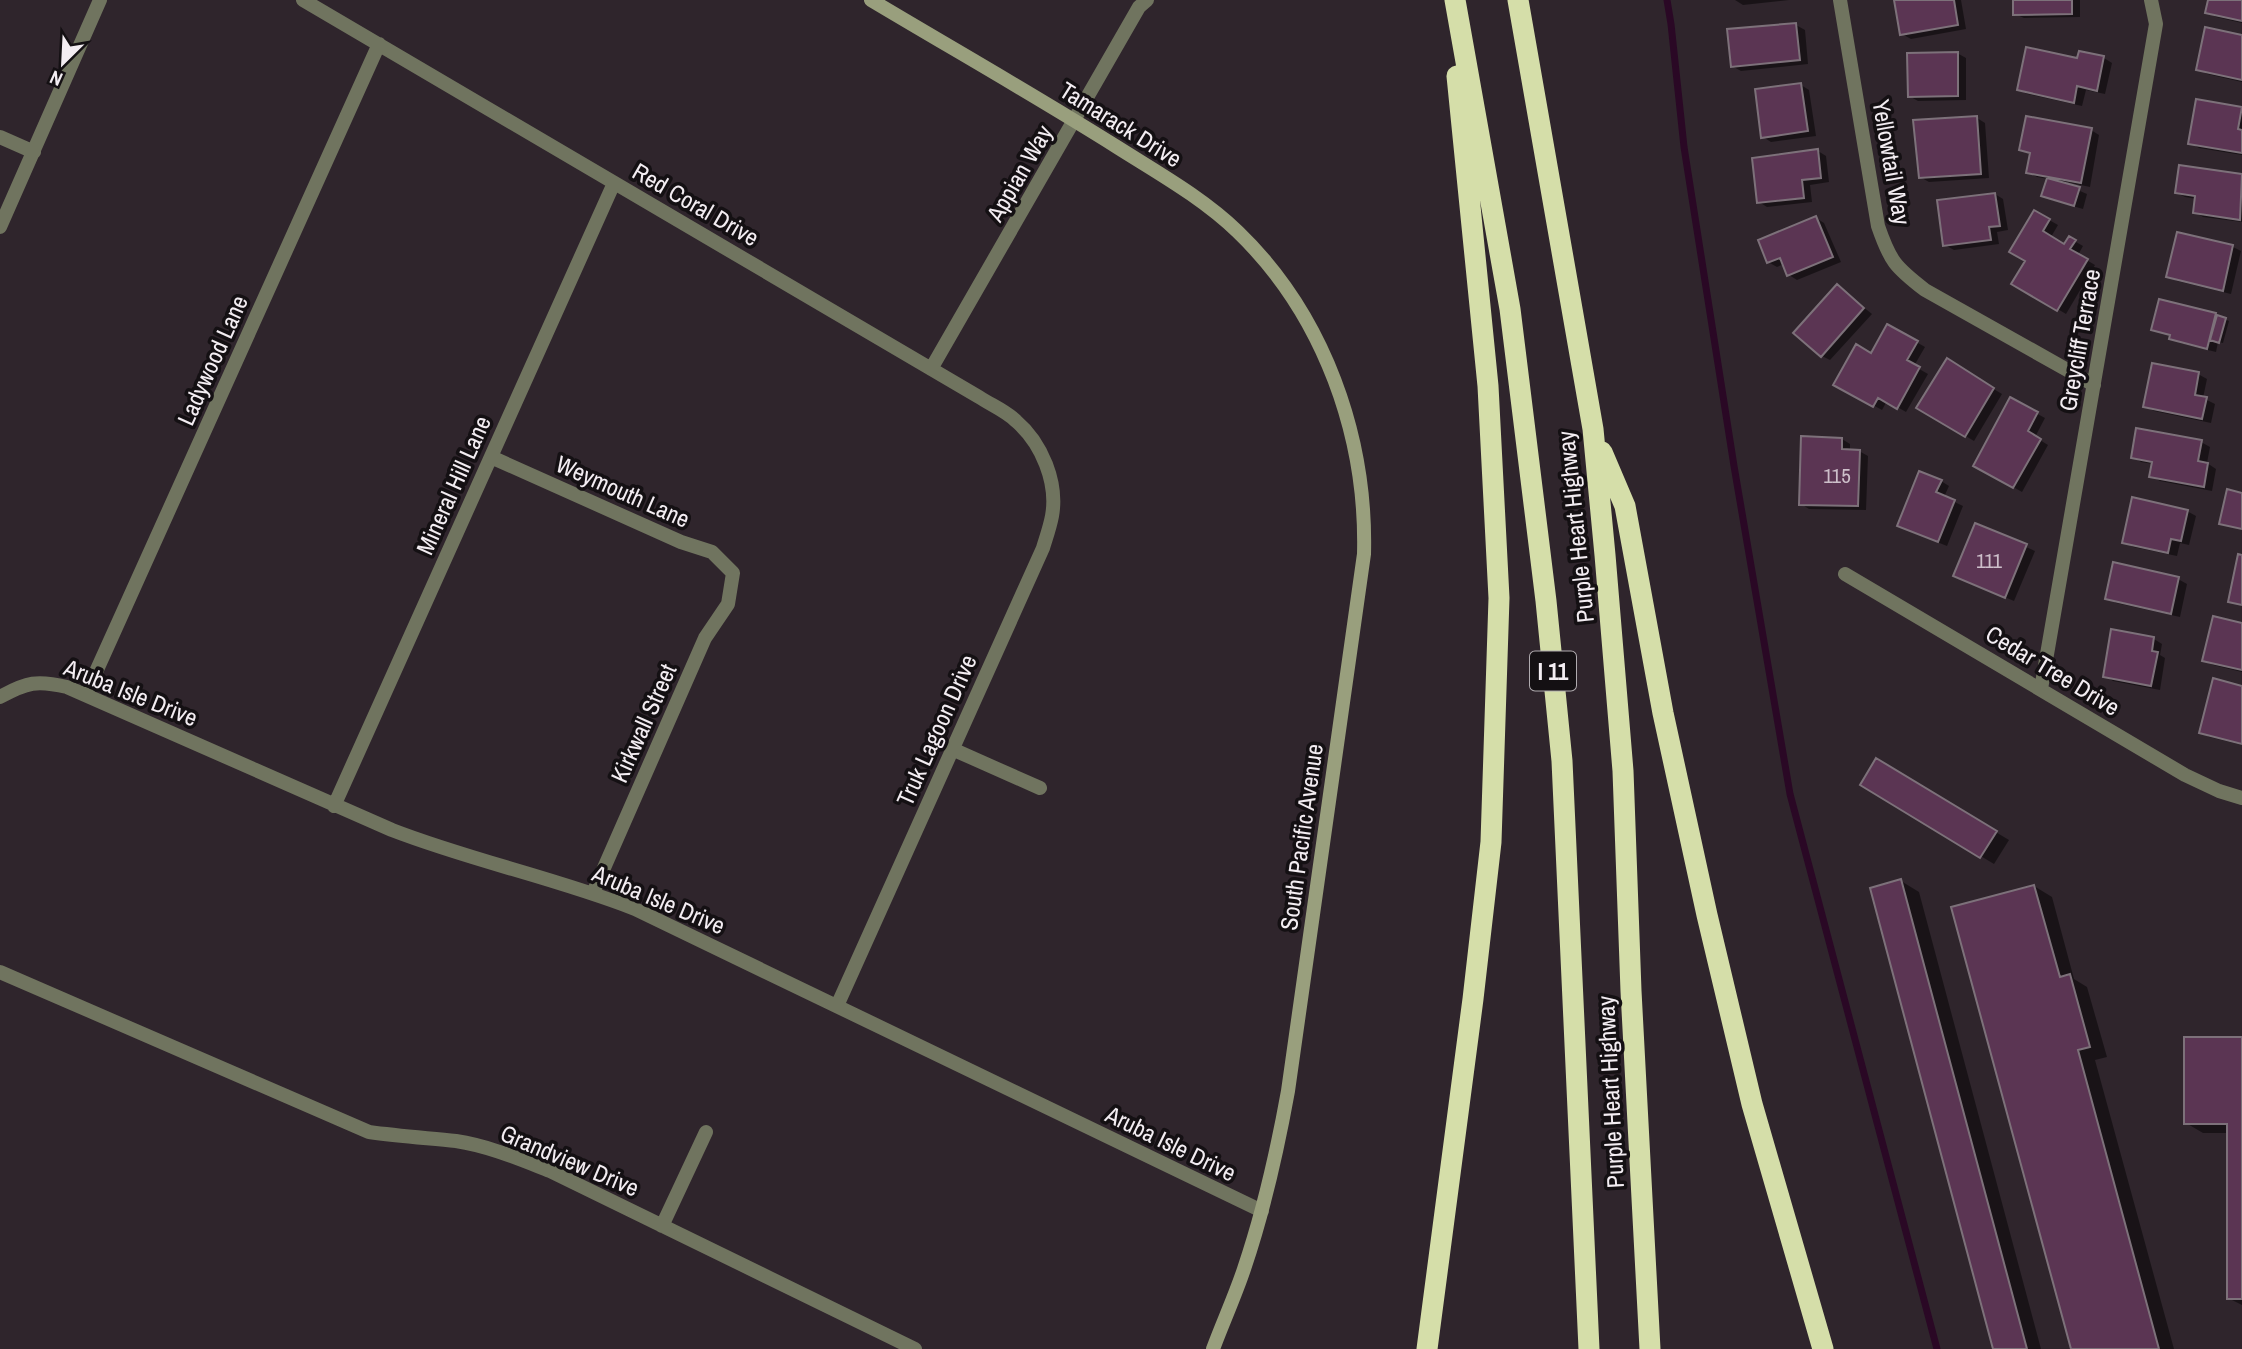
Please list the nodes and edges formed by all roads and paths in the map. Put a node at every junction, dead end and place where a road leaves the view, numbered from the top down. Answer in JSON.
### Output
{"nodes":[{"id":1,"x":100,"y":0,"type":"edge"},
{"id":2,"x":303,"y":0,"type":"edge"},
{"id":3,"x":871,"y":0,"type":"edge"},
{"id":4,"x":1147,"y":0,"type":"edge"},
{"id":5,"x":1453,"y":0,"type":"edge"},
{"id":6,"x":1518,"y":0,"type":"edge"},
{"id":7,"x":1840,"y":0,"type":"edge"},
{"id":8,"x":2151,"y":0,"type":"edge"},
{"id":9,"x":379,"y":44,"type":"junction"},
{"id":10,"x":1075,"y":121,"type":"junction"},
{"id":11,"x":0,"y":136,"type":"edge"},
{"id":12,"x":34,"y":152,"type":"junction"},
{"id":13,"x":614,"y":183,"type":"junction"},
{"id":14,"x":0,"y":227,"type":"edge"},
{"id":15,"x":1311,"y":328,"type":"joint"},
{"id":16,"x":930,"y":369,"type":"junction"},
{"id":17,"x":2094,"y":385,"type":"junction"},
{"id":18,"x":1593,"y":429,"type":"junction"},
{"id":19,"x":491,"y":457,"type":"junction"},
{"id":20,"x":1048,"y":467,"type":"joint"},
{"id":21,"x":733,"y":573,"type":"joint"},
{"id":22,"x":1845,"y":573,"type":"dead end"},
{"id":23,"x":2041,"y":689,"type":"junction"},
{"id":24,"x":86,"y":694,"type":"junction"},
{"id":25,"x":0,"y":697,"type":"edge"},
{"id":26,"x":952,"y":749,"type":"junction"},
{"id":27,"x":1040,"y":788,"type":"dead end"},
{"id":28,"x":2242,"y":798,"type":"edge"},
{"id":29,"x":334,"y":806,"type":"junction"},
{"id":30,"x":593,"y":892,"type":"junction"},
{"id":31,"x":0,"y":972,"type":"edge"},
{"id":32,"x":837,"y":1006,"type":"junction"},
{"id":33,"x":706,"y":1132,"type":"dead end"},
{"id":34,"x":1262,"y":1211,"type":"junction"},
{"id":35,"x":662,"y":1226,"type":"junction"},
{"id":36,"x":915,"y":1349,"type":"edge"},
{"id":37,"x":1213,"y":1349,"type":"edge"},
{"id":38,"x":1427,"y":1349,"type":"edge"},
{"id":39,"x":1589,"y":1349,"type":"edge"},
{"id":40,"x":1650,"y":1349,"type":"edge"},
{"id":41,"x":1823,"y":1349,"type":"edge"}],
"edges":[{"from":1,"to":12,"type":"street"},
{"from":2,"to":9,"type":"street","name":"Red Coral Drive"},
{"from":3,"to":10,"type":"street","name":"Tamarack Drive"},
{"from":4,"to":10,"type":"street","name":"Appian Way"},
{"from":5,"to":38,"type":"highway"},
{"from":5,"to":39,"type":"highway","name":"Purple Heart Highway","number":"I 11"},
{"from":6,"to":18,"type":"highway","name":"Purple Heart Highway"},
{"from":7,"to":17,"type":"street","name":"Yellowtail Way"},
{"from":8,"to":17,"type":"street","name":"Greycliff Terrace"},
{"from":9,"to":13,"type":"street","name":"Red Coral Drive"},
{"from":9,"to":24,"type":"street","name":"Ladywood Lane"},
{"from":10,"to":15,"type":"street","name":"Tamarack Drive"},
{"from":10,"to":16,"type":"street","name":"Appian Way"},
{"from":11,"to":12,"type":"street"},
{"from":12,"to":14,"type":"street"},
{"from":13,"to":16,"type":"street","name":"Red Coral Drive"},
{"from":13,"to":19,"type":"street","name":"Mineral Hill Lane"},
{"from":15,"to":34,"type":"street","name":"South Pacific Avenue"},
{"from":16,"to":20,"type":"street","name":"Red Coral Drive"},
{"from":17,"to":23,"type":"street","name":"Greycliff Terrace"},
{"from":18,"to":40,"type":"highway","name":"Purple Heart Highway"},
{"from":18,"to":41,"type":"highway"},
{"from":19,"to":21,"type":"street","name":"Weymouth Lane"},
{"from":19,"to":29,"type":"street","name":"Mineral Hill Lane"},
{"from":20,"to":26,"type":"street","name":"Truk Lagoon Drive"},
{"from":21,"to":30,"type":"street","name":"Kirkwall Street"},
{"from":22,"to":23,"type":"street","name":"Cedar Tree Drive"},
{"from":23,"to":28,"type":"street","name":"Cedar Tree Drive"},
{"from":24,"to":25,"type":"street","name":"Aruba Isle Drive"},
{"from":24,"to":29,"type":"street","name":"Aruba Isle Drive"},
{"from":26,"to":27,"type":"street"},
{"from":26,"to":32,"type":"street","name":"Truk Lagoon Drive"},
{"from":29,"to":30,"type":"street","name":"Aruba Isle Drive"},
{"from":30,"to":32,"type":"street","name":"Aruba Isle Drive"},
{"from":31,"to":35,"type":"street","name":"Grandview Drive"},
{"from":32,"to":34,"type":"street","name":"Aruba Isle Drive"},
{"from":33,"to":35,"type":"street"},
{"from":34,"to":37,"type":"street","name":"South Pacific Avenue"},
{"from":35,"to":36,"type":"street","name":"Grandview Drive"}]}
